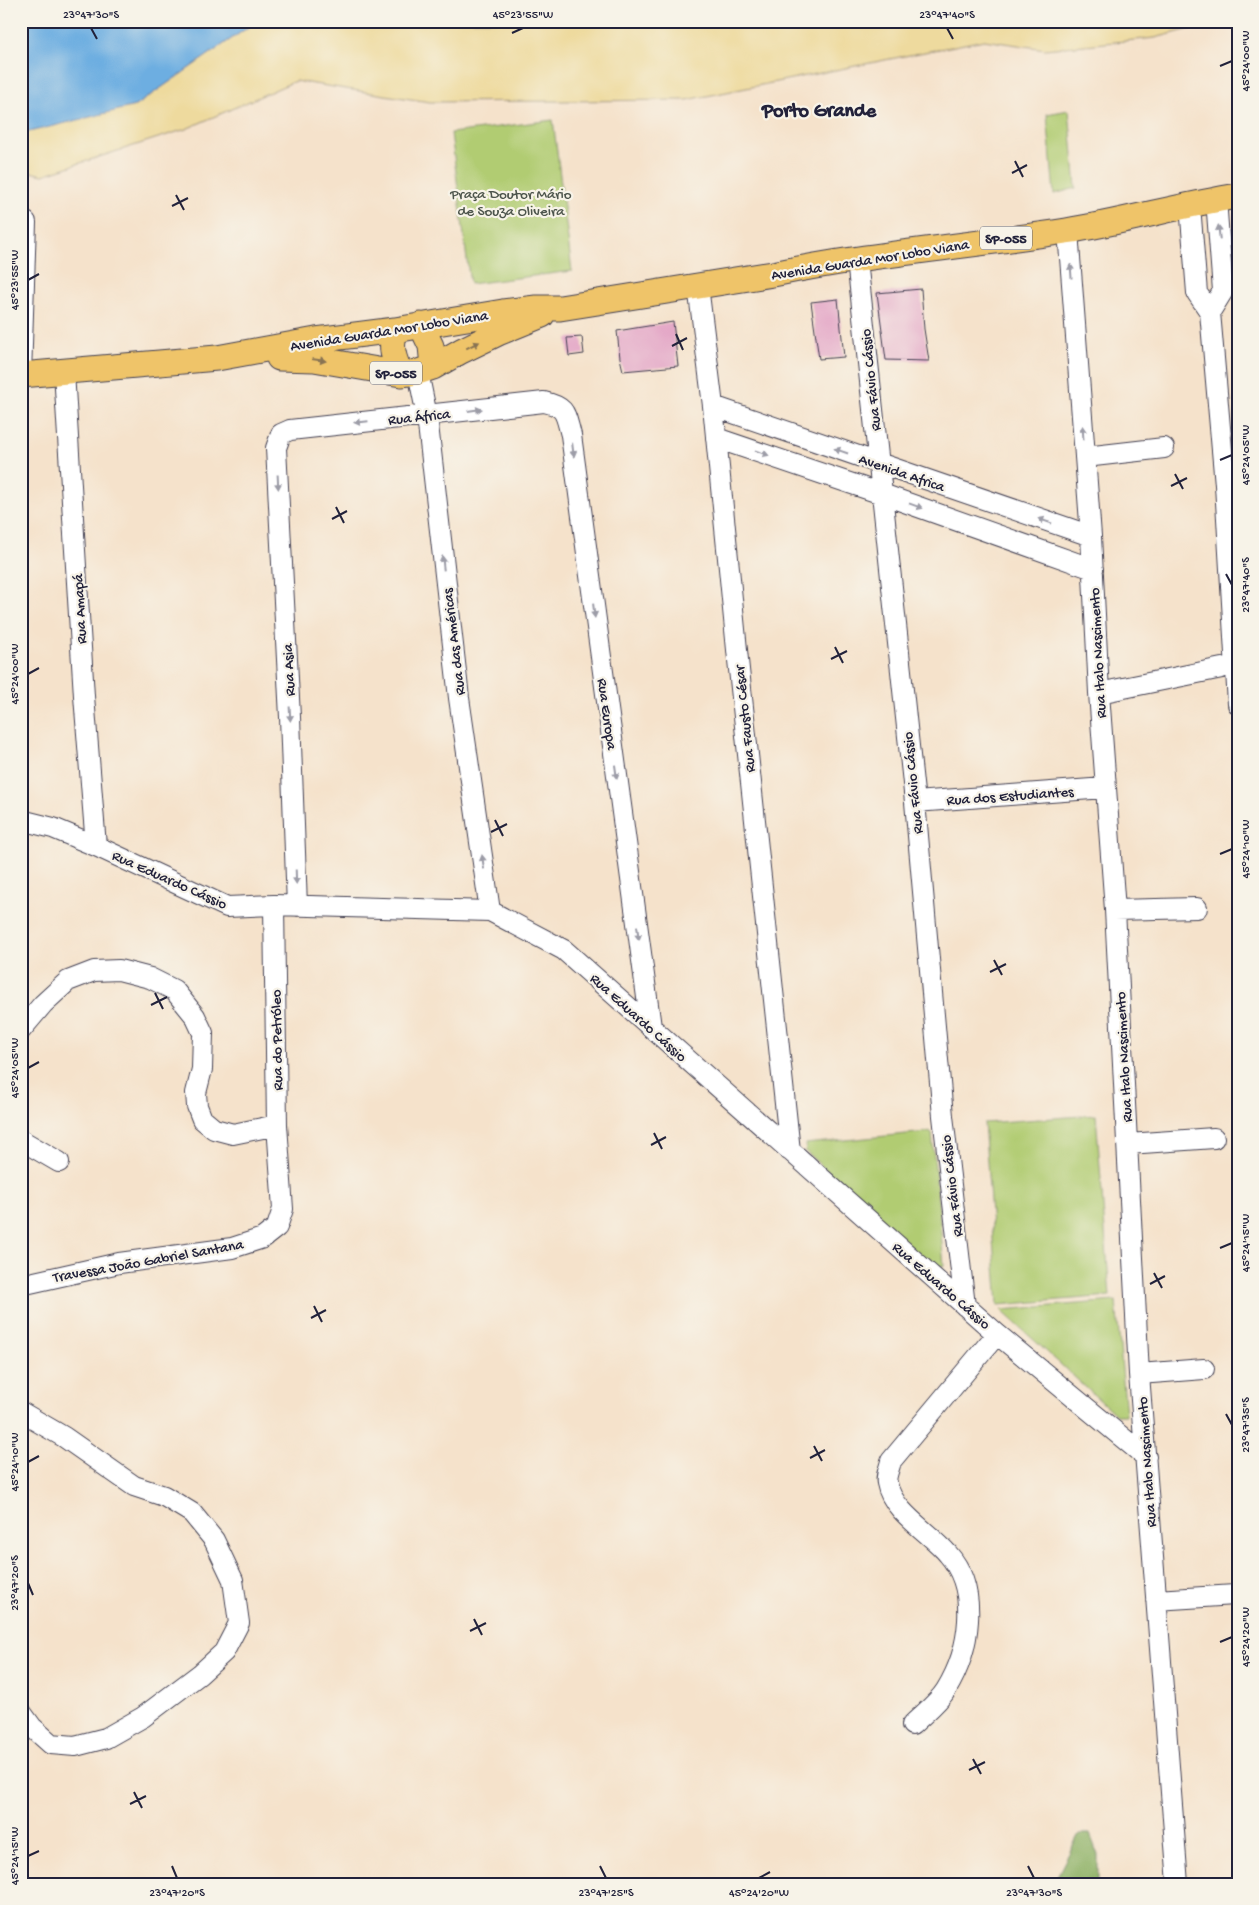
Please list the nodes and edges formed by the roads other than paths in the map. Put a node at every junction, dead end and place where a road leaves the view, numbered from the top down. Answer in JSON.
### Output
{"nodes":[{"id":1,"x":1227,"y":197,"type":"edge"},
{"id":2,"x":1190,"y":205,"type":"junction"},
{"id":3,"x":26,"y":222,"type":"dead end"},
{"id":4,"x":1068,"y":231,"type":"junction"},
{"id":5,"x":857,"y":260,"type":"junction"},
{"id":6,"x":698,"y":286,"type":"junction"},
{"id":7,"x":560,"y":308,"type":"junction"},
{"id":8,"x":1210,"y":312,"type":"junction"},
{"id":9,"x":422,"y":325,"type":"junction"},
{"id":10,"x":395,"y":330,"type":"junction"},
{"id":11,"x":217,"y":358,"type":"junction"},
{"id":12,"x":417,"y":371,"type":"junction"},
{"id":13,"x":64,"y":372,"type":"junction"},
{"id":14,"x":21,"y":375,"type":"edge"},
{"id":15,"x":557,"y":405,"type":"joint"},
{"id":16,"x":713,"y":406,"type":"junction"},
{"id":17,"x":427,"y":416,"type":"junction"},
{"id":18,"x":281,"y":434,"type":"joint"},
{"id":19,"x":716,"y":438,"type":"junction"},
{"id":20,"x":1164,"y":448,"type":"dead end"},
{"id":21,"x":1085,"y":458,"type":"junction"},
{"id":22,"x":879,"y":464,"type":"junction"},
{"id":23,"x":1232,"y":484,"type":"edge"},
{"id":24,"x":882,"y":494,"type":"junction"},
{"id":25,"x":1091,"y":536,"type":"junction"},
{"id":26,"x":1093,"y":569,"type":"junction"},
{"id":27,"x":1232,"y":667,"type":"edge"},
{"id":28,"x":1099,"y":694,"type":"junction"},
{"id":29,"x":1238,"y":704,"type":"edge"},
{"id":30,"x":1105,"y":788,"type":"junction"},
{"id":31,"x":915,"y":802,"type":"junction"},
{"id":32,"x":21,"y":820,"type":"edge"},
{"id":33,"x":96,"y":846,"type":"junction"},
{"id":34,"x":274,"y":905,"type":"junction"},
{"id":35,"x":297,"y":906,"type":"junction"},
{"id":36,"x":1197,"y":908,"type":"dead end"},
{"id":37,"x":1115,"y":910,"type":"junction"},
{"id":38,"x":490,"y":911,"type":"junction"},
{"id":39,"x":651,"y":1027,"type":"junction"},
{"id":40,"x":21,"y":1030,"type":"edge"},
{"id":41,"x":277,"y":1125,"type":"junction"},
{"id":42,"x":1214,"y":1138,"type":"dead end"},
{"id":43,"x":21,"y":1140,"type":"edge"},
{"id":44,"x":1128,"y":1144,"type":"junction"},
{"id":45,"x":790,"y":1151,"type":"junction"},
{"id":46,"x":59,"y":1162,"type":"dead end"},
{"id":47,"x":280,"y":1174,"type":"joint"},
{"id":48,"x":21,"y":1284,"type":"edge"},
{"id":49,"x":965,"y":1306,"type":"junction"},
{"id":50,"x":997,"y":1334,"type":"junction"},
{"id":51,"x":1204,"y":1369,"type":"dead end"},
{"id":52,"x":1140,"y":1374,"type":"junction"},
{"id":53,"x":21,"y":1412,"type":"edge"},
{"id":54,"x":1146,"y":1456,"type":"junction"},
{"id":55,"x":1235,"y":1595,"type":"dead end"},
{"id":56,"x":1156,"y":1600,"type":"junction"},
{"id":57,"x":21,"y":1712,"type":"edge"},
{"id":58,"x":912,"y":1726,"type":"dead end"},
{"id":59,"x":1178,"y":1884,"type":"edge"}],
"edges":[{"from":1,"to":2,"type":"main road","name":"Avenida Guarda Mor Lobo Viana","number":"SP-055"},
{"from":8,"to":1,"type":"street","one_way":true},
{"from":2,"to":4,"type":"main road","name":"Avenida Guarda Mor Lobo Viana","number":"SP-055"},
{"from":2,"to":8,"type":"street"},
{"from":3,"to":14,"type":"street"},
{"from":4,"to":5,"type":"main road","name":"Avenida Guarda Mor Lobo Viana","number":"SP-055"},
{"from":21,"to":4,"type":"street","name":"Rua Italo Nascimento","one_way":true},
{"from":5,"to":6,"type":"main road","name":"Avenida Guarda Mor Lobo Viana","number":"SP-055"},
{"from":5,"to":22,"type":"street","name":"Rua Fávio Cássio"},
{"from":6,"to":7,"type":"main road","name":"Avenida Guarda Mor Lobo Viana","number":"SP-055"},
{"from":6,"to":16,"type":"street","name":"Rua Fausto César"},
{"from":7,"to":9,"type":"main road","name":"Avenida Guarda Mor Lobo Viana","number":"SP-055"},
{"from":12,"to":7,"type":"main road","name":"Avenida Guarda Mor Lobo Viana","number":"SP-055","one_way":true},
{"from":8,"to":23,"type":"street"},
{"from":9,"to":10,"type":"main road","name":"Avenida Guarda Mor Lobo Viana","number":"SP-055"},
{"from":9,"to":12,"type":"main road","number":"SP-055"},
{"from":10,"to":11,"type":"main road","name":"Avenida Guarda Mor Lobo Viana","number":"SP-055"},
{"from":10,"to":12,"type":"main road","number":"SP-055"},
{"from":11,"to":12,"type":"main road","name":"Avenida Guarda Mor Lobo Viana","number":"SP-055","one_way":true},
{"from":11,"to":13,"type":"main road","name":"Avenida Guarda Mor Lobo Viana","number":"SP-055"},
{"from":12,"to":17,"type":"street","name":"Rua das Américas"},
{"from":13,"to":14,"type":"main road","name":"Avenida Guarda Mor Lobo Viana","number":"SP-055"},
{"from":13,"to":33,"type":"street","name":"Rua Amapá"},
{"from":17,"to":15,"type":"street","name":"Rua África","one_way":true},
{"from":15,"to":39,"type":"street","name":"Rua Europa","one_way":true},
{"from":16,"to":19,"type":"street","name":"Rua Fausto César"},
{"from":22,"to":16,"type":"street","name":"Avenida Africa","one_way":true},
{"from":17,"to":18,"type":"street","name":"Rua África","one_way":true},
{"from":38,"to":17,"type":"street","name":"Rua das Américas","one_way":true},
{"from":18,"to":35,"type":"street","name":"Rua Asia","one_way":true},
{"from":19,"to":24,"type":"street","name":"Avenida Africa","one_way":true},
{"from":19,"to":45,"type":"street","name":"Rua Fausto César"},
{"from":20,"to":21,"type":"street"},
{"from":21,"to":25,"type":"street","name":"Rua Italo Nascimento"},
{"from":22,"to":24,"type":"street","name":"Rua Fávio Cássio"},
{"from":25,"to":22,"type":"street","name":"Avenida Africa","one_way":true},
{"from":23,"to":27,"type":"street"},
{"from":24,"to":26,"type":"street","name":"Avenida Africa","one_way":true},
{"from":24,"to":31,"type":"street","name":"Rua Fávio Cássio"},
{"from":25,"to":26,"type":"street","name":"Rua Italo Nascimento"},
{"from":26,"to":28,"type":"street","name":"Rua Italo Nascimento"},
{"from":27,"to":28,"type":"street"},
{"from":27,"to":29,"type":"street"},
{"from":28,"to":30,"type":"street","name":"Rua Italo Nascimento"},
{"from":30,"to":31,"type":"street","name":"Rua dos Estudiantes"},
{"from":30,"to":37,"type":"street","name":"Rua Italo Nascimento"},
{"from":31,"to":49,"type":"street","name":"Rua Fávio Cássio"},
{"from":32,"to":33,"type":"street","name":"Rua Eduardo Cássio"},
{"from":33,"to":34,"type":"street","name":"Rua Eduardo Cássio"},
{"from":34,"to":35,"type":"street","name":"Rua Eduardo Cássio"},
{"from":34,"to":41,"type":"street","name":"Rua do Petróleo"},
{"from":35,"to":38,"type":"street","name":"Rua Eduardo Cássio"},
{"from":36,"to":37,"type":"street"},
{"from":37,"to":44,"type":"street","name":"Rua Italo Nascimento"},
{"from":38,"to":39,"type":"street","name":"Rua Eduardo Cássio"},
{"from":39,"to":45,"type":"street","name":"Rua Eduardo Cássio"},
{"from":40,"to":41,"type":"street"},
{"from":41,"to":47,"type":"street","name":"Rua do Petróleo"},
{"from":42,"to":44,"type":"street"},
{"from":43,"to":46,"type":"street"},
{"from":44,"to":52,"type":"street","name":"Rua Italo Nascimento"},
{"from":45,"to":49,"type":"street","name":"Rua Eduardo Cássio"},
{"from":47,"to":48,"type":"street","name":"Travessa João Gabriel Santana"},
{"from":49,"to":50,"type":"street","name":"Rua Eduardo Cássio"},
{"from":50,"to":54,"type":"street","name":"Rua Eduardo Cássio"},
{"from":50,"to":58,"type":"street"},
{"from":51,"to":52,"type":"street"},
{"from":52,"to":54,"type":"street","name":"Rua Italo Nascimento"},
{"from":53,"to":57,"type":"street"},
{"from":54,"to":56,"type":"street","name":"Rua Italo Nascimento"},
{"from":55,"to":56,"type":"street"},
{"from":56,"to":59,"type":"street","name":"Rua Italo Nascimento"}]}
